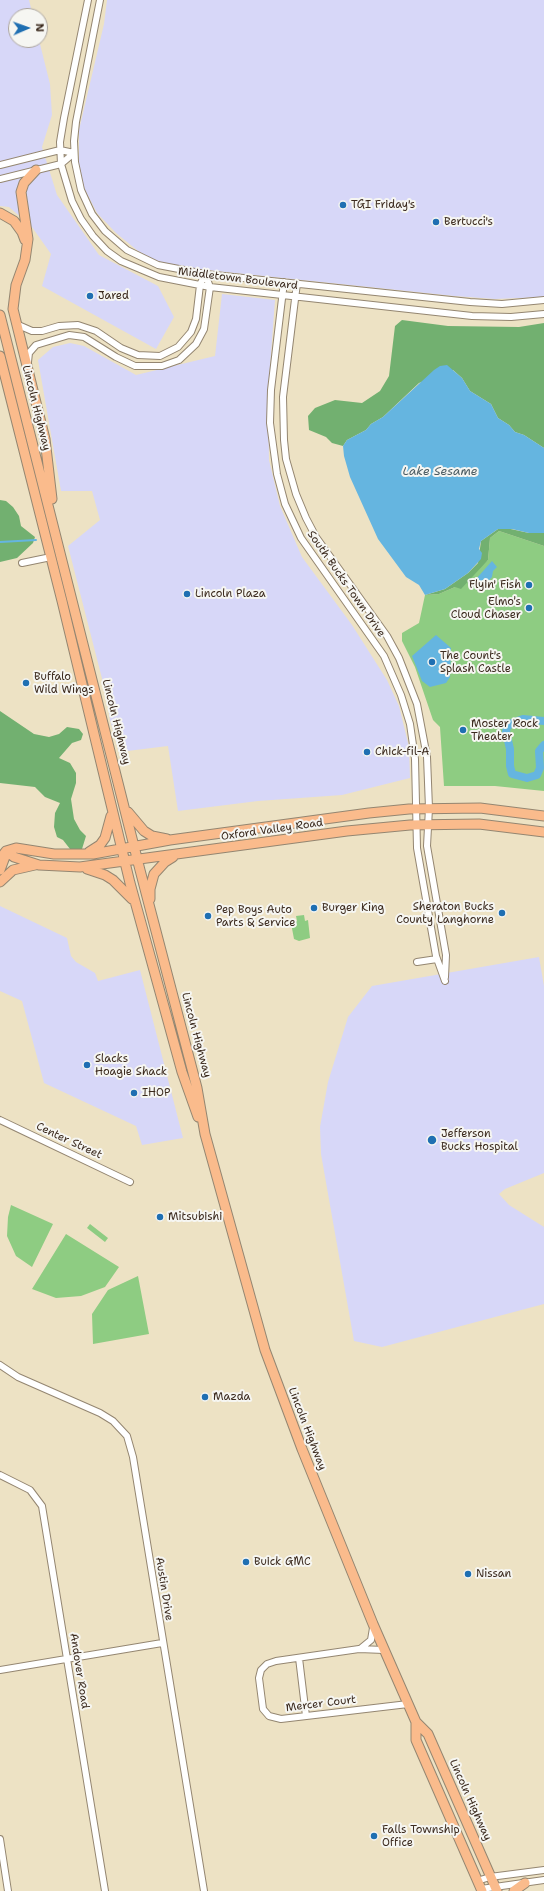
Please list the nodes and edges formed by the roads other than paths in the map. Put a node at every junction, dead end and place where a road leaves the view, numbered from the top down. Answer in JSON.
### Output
{"nodes":[{"id":1,"x":88,"y":0,"type":"edge"},
{"id":2,"x":100,"y":0,"type":"edge"},
{"id":3,"x":60,"y":150,"type":"junction"},
{"id":4,"x":74,"y":153,"type":"junction"},
{"id":5,"x":61,"y":164,"type":"junction"},
{"id":6,"x":0,"y":165,"type":"edge"},
{"id":7,"x":36,"y":170,"type":"junction"},
{"id":8,"x":0,"y":179,"type":"edge"},
{"id":9,"x":0,"y":213,"type":"edge"},
{"id":10,"x":27,"y":249,"type":"junction"},
{"id":11,"x":205,"y":274,"type":"junction"},
{"id":12,"x":284,"y":282,"type":"junction"},
{"id":13,"x":297,"y":283,"type":"junction"},
{"id":14,"x":200,"y":285,"type":"junction"},
{"id":15,"x":210,"y":287,"type":"junction"},
{"id":16,"x":282,"y":295,"type":"junction"},
{"id":17,"x":295,"y":296,"type":"junction"},
{"id":18,"x":544,"y":300,"type":"edge"},
{"id":19,"x":544,"y":314,"type":"edge"},
{"id":20,"x":0,"y":315,"type":"edge"},
{"id":21,"x":16,"y":324,"type":"junction"},
{"id":22,"x":0,"y":356,"type":"edge"},
{"id":23,"x":27,"y":366,"type":"junction"},
{"id":24,"x":56,"y":535,"type":"junction"},
{"id":25,"x":51,"y":557,"type":"junction"},
{"id":26,"x":22,"y":563,"type":"dead end"},
{"id":27,"x":125,"y":808,"type":"junction"},
{"id":28,"x":429,"y":808,"type":"junction"},
{"id":29,"x":416,"y":809,"type":"junction"},
{"id":30,"x":112,"y":811,"type":"junction"},
{"id":31,"x":544,"y":816,"type":"edge"},
{"id":32,"x":417,"y":824,"type":"junction"},
{"id":33,"x":429,"y":824,"type":"junction"},
{"id":34,"x":544,"y":832,"type":"edge"},
{"id":35,"x":170,"y":840,"type":"junction"},
{"id":36,"x":134,"y":847,"type":"junction"},
{"id":37,"x":121,"y":849,"type":"junction"},
{"id":38,"x":6,"y":851,"type":"junction"},
{"id":39,"x":79,"y":855,"type":"junction"},
{"id":40,"x":176,"y":855,"type":"junction"},
{"id":41,"x":0,"y":859,"type":"edge"},
{"id":42,"x":138,"y":860,"type":"junction"},
{"id":43,"x":124,"y":862,"type":"junction"},
{"id":44,"x":39,"y":865,"type":"junction"},
{"id":45,"x":80,"y":867,"type":"junction"},
{"id":46,"x":0,"y":870,"type":"edge"},
{"id":47,"x":0,"y":882,"type":"edge"},
{"id":48,"x":135,"y":903,"type":"junction"},
{"id":49,"x":150,"y":911,"type":"junction"},
{"id":50,"x":437,"y":958,"type":"junction"},
{"id":51,"x":417,"y":962,"type":"dead end"},
{"id":52,"x":0,"y":1120,"type":"edge"},
{"id":53,"x":205,"y":1134,"type":"junction"},
{"id":54,"x":130,"y":1182,"type":"dead end"},
{"id":55,"x":0,"y":1365,"type":"edge"},
{"id":56,"x":0,"y":1475,"type":"edge"},
{"id":57,"x":373,"y":1624,"type":"junction"},
{"id":58,"x":162,"y":1643,"type":"junction"},
{"id":59,"x":359,"y":1649,"type":"junction"},
{"id":60,"x":384,"y":1650,"type":"junction"},
{"id":61,"x":299,"y":1658,"type":"junction"},
{"id":62,"x":67,"y":1659,"type":"junction"},
{"id":63,"x":0,"y":1670,"type":"edge"},
{"id":64,"x":408,"y":1704,"type":"junction"},
{"id":65,"x":306,"y":1716,"type":"junction"},
{"id":66,"x":416,"y":1722,"type":"junction"},
{"id":67,"x":0,"y":1840,"type":"edge"},
{"id":68,"x":544,"y":1870,"type":"edge"},
{"id":69,"x":490,"y":1877,"type":"junction"},
{"id":70,"x":544,"y":1880,"type":"edge"},
{"id":71,"x":525,"y":1883,"type":"junction"},
{"id":72,"x":480,"y":1887,"type":"edge"},
{"id":73,"x":496,"y":1889,"type":"edge"},
{"id":74,"x":8,"y":1891,"type":"edge"},
{"id":75,"x":105,"y":1891,"type":"edge"},
{"id":76,"x":204,"y":1891,"type":"edge"},
{"id":77,"x":514,"y":1891,"type":"edge"}],
"edges":[{"from":1,"to":3,"type":"street","name":"Middletown Boulevard"},
{"from":2,"to":4,"type":"street","name":"Middletown Boulevard"},
{"from":3,"to":4,"type":"street"},
{"from":3,"to":5,"type":"street","name":"Middletown Boulevard"},
{"from":3,"to":6,"type":"street"},
{"from":4,"to":5,"type":"street"},
{"from":4,"to":11,"type":"street","name":"Middletown Boulevard"},
{"from":5,"to":7,"type":"street"},
{"from":5,"to":14,"type":"street","name":"Middletown Boulevard"},
{"from":7,"to":8,"type":"street"},
{"from":7,"to":10,"type":"main road"},
{"from":9,"to":10,"type":"main road"},
{"from":10,"to":21,"type":"main road"},
{"from":11,"to":12,"type":"street","name":"Middletown Boulevard"},
{"from":11,"to":14,"type":"street"},
{"from":11,"to":15,"type":"street"},
{"from":12,"to":13,"type":"street","name":"Middletown Boulevard"},
{"from":12,"to":16,"type":"street","name":"South Bucks Town Drive"},
{"from":13,"to":17,"type":"street","name":"South Bucks Town Drive"},
{"from":13,"to":18,"type":"street","name":"Middletown Boulevard"},
{"from":14,"to":15,"type":"street","name":"Middletown Boulevard"},
{"from":14,"to":21,"type":"street"},
{"from":15,"to":16,"type":"street","name":"Middletown Boulevard"},
{"from":15,"to":23,"type":"street"},
{"from":16,"to":17,"type":"street","name":"Middletown Boulevard"},
{"from":16,"to":29,"type":"street","name":"South Bucks Town Drive"},
{"from":17,"to":19,"type":"street","name":"Middletown Boulevard"},
{"from":17,"to":28,"type":"street","name":"South Bucks Town Drive"},
{"from":20,"to":24,"type":"main road","name":"Lincoln Highway"},
{"from":21,"to":23,"type":"main road"},
{"from":22,"to":25,"type":"main road","name":"Lincoln Highway"},
{"from":23,"to":24,"type":"main road"},
{"from":24,"to":27,"type":"main road","name":"Lincoln Highway"},
{"from":25,"to":26,"type":"street"},
{"from":25,"to":30,"type":"main road","name":"Lincoln Highway"},
{"from":27,"to":35,"type":"main road"},
{"from":27,"to":36,"type":"main road","name":"Lincoln Highway"},
{"from":28,"to":29,"type":"main road","name":"Oxford Valley Road"},
{"from":28,"to":31,"type":"main road","name":"Oxford Valley Road"},
{"from":28,"to":33,"type":"street","name":"South Bucks Town Drive"},
{"from":29,"to":32,"type":"street","name":"South Bucks Town Drive"},
{"from":29,"to":35,"type":"main road","name":"Oxford Valley Road"},
{"from":30,"to":37,"type":"main road","name":"Lincoln Highway"},
{"from":30,"to":39,"type":"main road"},
{"from":32,"to":33,"type":"main road","name":"Oxford Valley Road"},
{"from":32,"to":40,"type":"main road","name":"Oxford Valley Road"},
{"from":32,"to":50,"type":"street","name":"South Bucks Town Drive"},
{"from":33,"to":34,"type":"main road","name":"Oxford Valley Road"},
{"from":33,"to":50,"type":"street","name":"South Bucks Town Drive"},
{"from":35,"to":36,"type":"main road","name":"Oxford Valley Road"},
{"from":36,"to":37,"type":"main road","name":"Oxford Valley Road"},
{"from":36,"to":42,"type":"main road","name":"Lincoln Highway"},
{"from":37,"to":39,"type":"main road","name":"Oxford Valley Road"},
{"from":37,"to":43,"type":"main road","name":"Lincoln Highway"},
{"from":38,"to":39,"type":"main road","name":"Oxford Valley Road"},
{"from":38,"to":41,"type":"main road"},
{"from":38,"to":44,"type":"main road","name":"Oxford Valley Road"},
{"from":38,"to":46,"type":"main road"},
{"from":40,"to":42,"type":"main road","name":"Oxford Valley Road"},
{"from":40,"to":49,"type":"main road"},
{"from":42,"to":43,"type":"main road","name":"Oxford Valley Road"},
{"from":42,"to":49,"type":"main road","name":"Lincoln Highway"},
{"from":43,"to":45,"type":"main road","name":"Oxford Valley Road"},
{"from":43,"to":48,"type":"main road","name":"Lincoln Highway"},
{"from":44,"to":45,"type":"main road","name":"Oxford Valley Road"},
{"from":44,"to":47,"type":"main road"},
{"from":45,"to":48,"type":"main road"},
{"from":48,"to":53,"type":"main road","name":"Lincoln Highway"},
{"from":49,"to":53,"type":"main road","name":"Lincoln Highway"},
{"from":50,"to":51,"type":"street"},
{"from":52,"to":54,"type":"street","name":"Center Street"},
{"from":53,"to":57,"type":"main road","name":"Lincoln Highway"},
{"from":55,"to":58,"type":"street","name":"Austin Drive"},
{"from":56,"to":62,"type":"street","name":"Andover Road"},
{"from":57,"to":59,"type":"street"},
{"from":57,"to":60,"type":"main road","name":"Lincoln Highway"},
{"from":58,"to":62,"type":"street"},
{"from":58,"to":76,"type":"street","name":"Austin Drive"},
{"from":59,"to":60,"type":"street","name":"Mercer Court"},
{"from":59,"to":61,"type":"street","name":"Mercer Court"},
{"from":60,"to":64,"type":"main road","name":"Lincoln Highway"},
{"from":61,"to":65,"type":"street"},
{"from":61,"to":65,"type":"street","name":"Mercer Court"},
{"from":62,"to":63,"type":"street"},
{"from":62,"to":75,"type":"street","name":"Andover Road"},
{"from":64,"to":65,"type":"street","name":"Mercer Court"},
{"from":64,"to":66,"type":"main road","name":"Lincoln Highway"},
{"from":66,"to":69,"type":"main road","name":"Lincoln Highway"},
{"from":66,"to":72,"type":"main road","name":"Lincoln Highway"},
{"from":67,"to":74,"type":"street"},
{"from":68,"to":69,"type":"street"},
{"from":69,"to":72,"type":"street"},
{"from":69,"to":73,"type":"main road","name":"Lincoln Highway"},
{"from":70,"to":71,"type":"street"},
{"from":71,"to":73,"type":"street"},
{"from":71,"to":77,"type":"main road"},
{"from":72,"to":73,"type":"street"}]}
